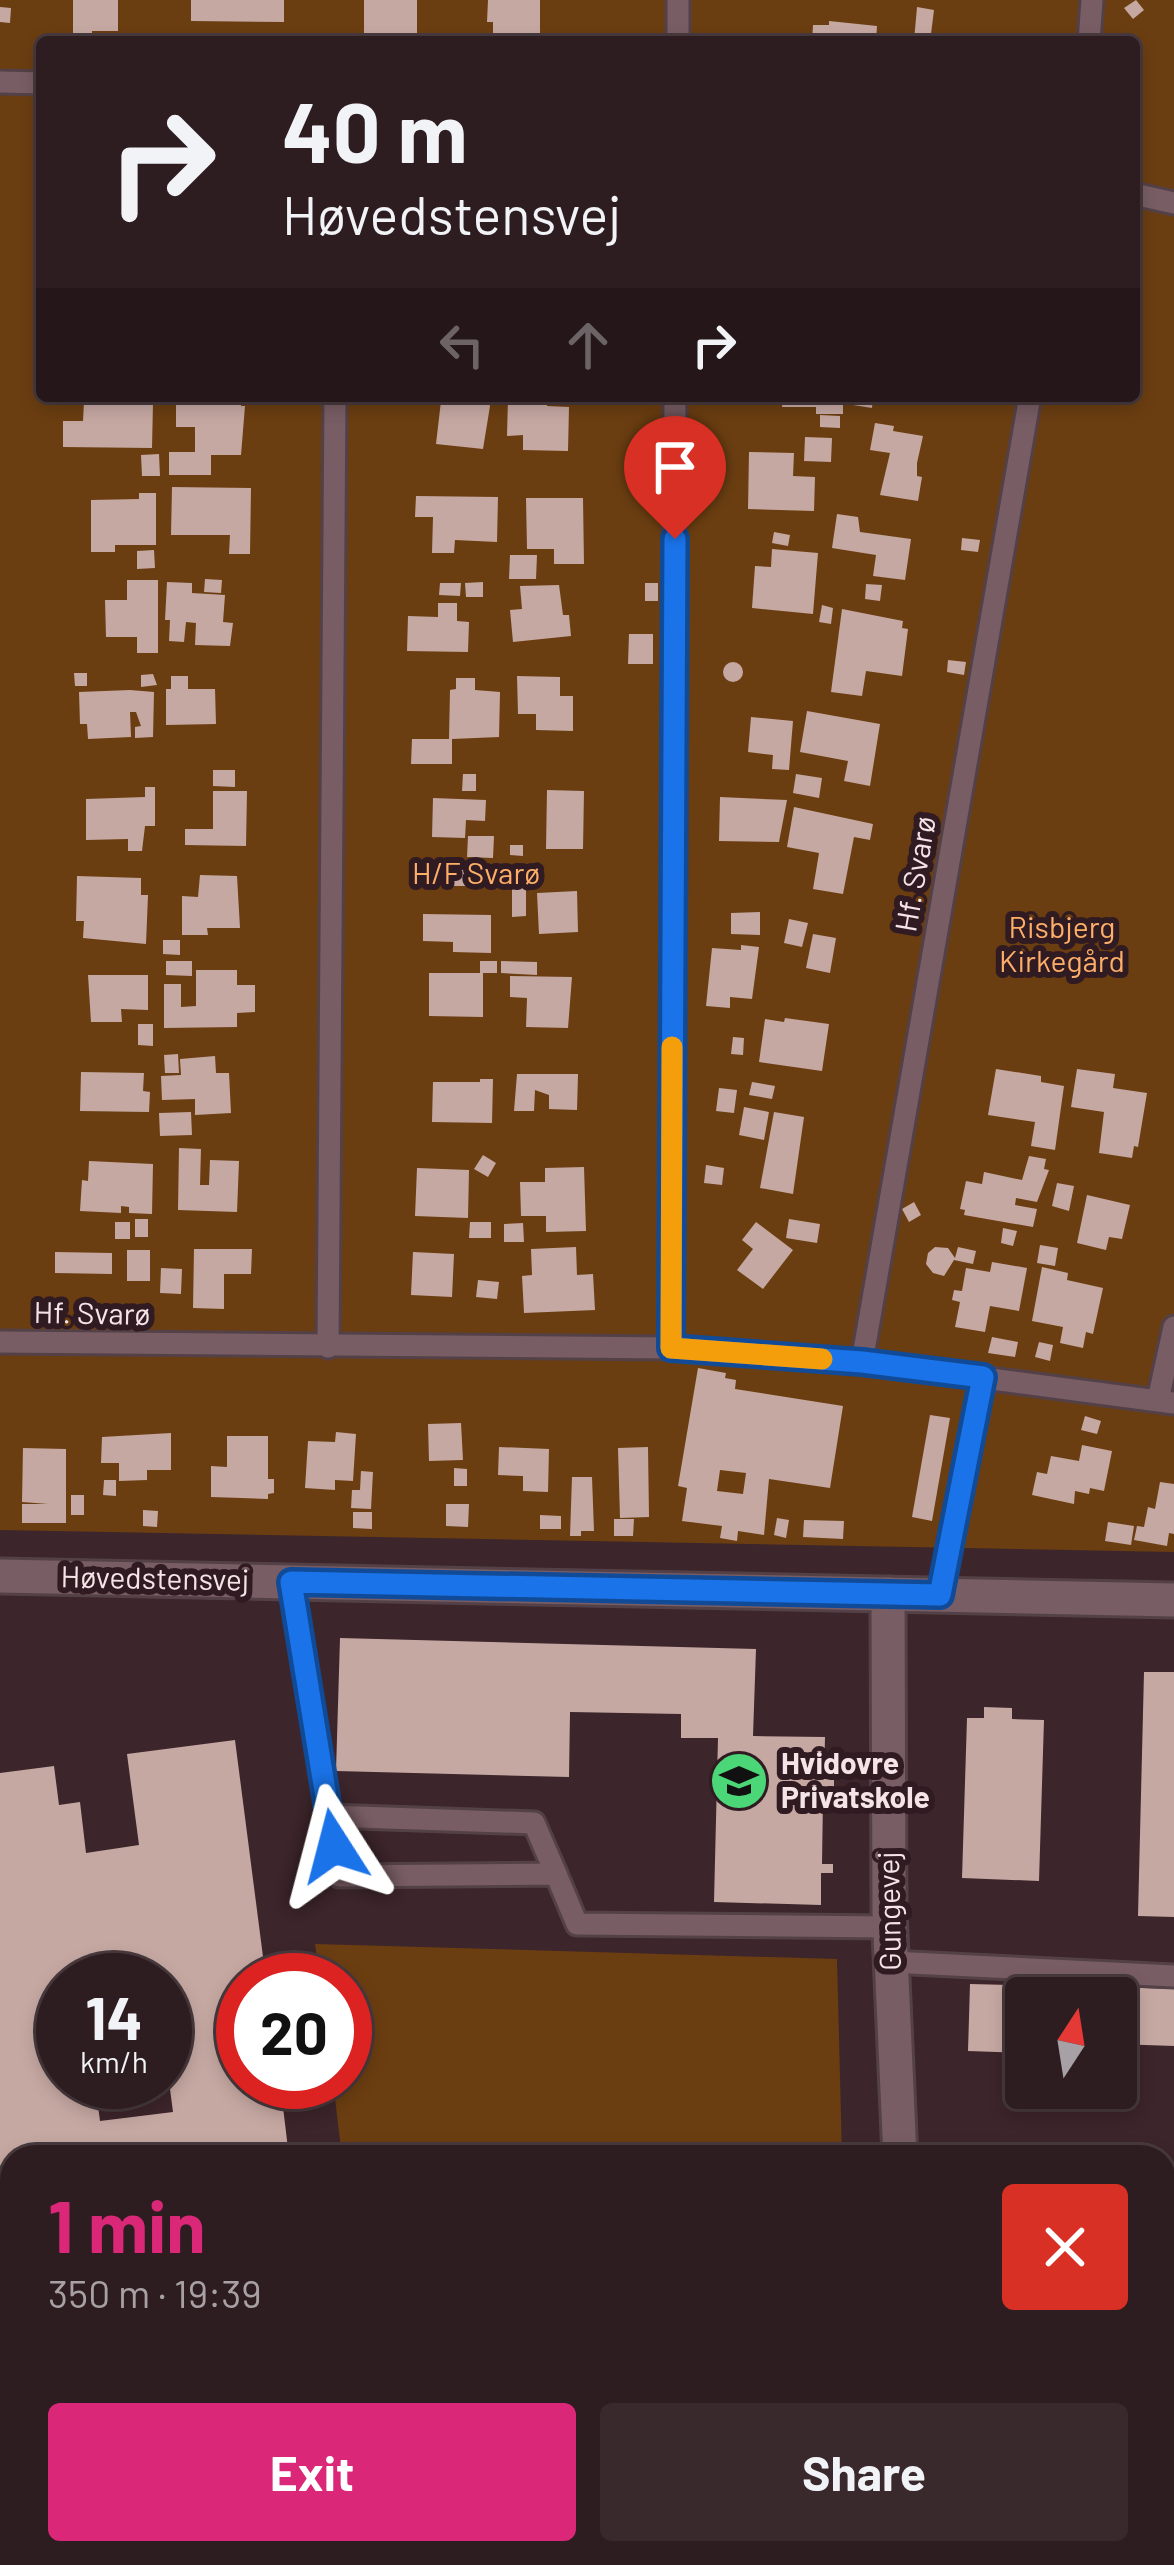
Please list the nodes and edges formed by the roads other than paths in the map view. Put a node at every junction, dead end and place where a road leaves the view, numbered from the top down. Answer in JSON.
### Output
{"nodes":[{"id":1,"x":678,"y":0,"type":"edge"},
{"id":2,"x":1092,"y":0,"type":"edge"},
{"id":3,"x":677,"y":36,"type":"edge"},
{"id":4,"x":1089,"y":36,"type":"edge"},
{"id":5,"x":0,"y":82,"type":"edge"},
{"id":6,"x":36,"y":82,"type":"edge"},
{"id":7,"x":1140,"y":195,"type":"edge"},
{"id":8,"x":1174,"y":202,"type":"edge"},
{"id":9,"x":334,"y":402,"type":"edge"},
{"id":10,"x":675,"y":402,"type":"edge"},
{"id":11,"x":1029,"y":402,"type":"edge"},
{"id":12,"x":1174,"y":1327,"type":"edge"},
{"id":13,"x":0,"y":1342,"type":"edge"},
{"id":14,"x":328,"y":1347,"type":"junction"},
{"id":15,"x":671,"y":1348,"type":"junction"},
{"id":16,"x":862,"y":1362,"type":"junction"},
{"id":17,"x":983,"y":1377,"type":"junction"},
{"id":18,"x":1166,"y":1402,"type":"edge"},
{"id":19,"x":0,"y":1576,"type":"edge"},
{"id":20,"x":291,"y":1582,"type":"junction"},
{"id":21,"x":888,"y":1594,"type":"junction"},
{"id":22,"x":940,"y":1595,"type":"junction"},
{"id":23,"x":1174,"y":1600,"type":"edge"},
{"id":24,"x":329,"y":1816,"type":"junction"},
{"id":25,"x":556,"y":1874,"type":"junction"},
{"id":26,"x":890,"y":1927,"type":"junction"},
{"id":27,"x":891,"y":1962,"type":"junction"},
{"id":28,"x":1174,"y":1976,"type":"edge"},
{"id":29,"x":899,"y":2145,"type":"edge"}],
"edges":[{"from":1,"to":3,"type":"lane"},
{"from":2,"to":4,"type":"lane"},
{"from":5,"to":6,"type":"lane"},
{"from":7,"to":8,"type":"lane"},
{"from":9,"to":14,"type":"lane"},
{"from":10,"to":15,"type":"lane"},
{"from":11,"to":16,"type":"lane","name":"Hf. Svarø"},
{"from":12,"to":18,"type":"lane","name":"Hf. Svarø"},
{"from":13,"to":14,"type":"lane","name":"Hf. Svarø"},
{"from":14,"to":15,"type":"lane","name":"Hf. Svarø"},
{"from":15,"to":16,"type":"lane","name":"Hf. Svarø"},
{"from":16,"to":17,"type":"lane","name":"Hf. Svarø"},
{"from":17,"to":18,"type":"lane","name":"Hf. Svarø"},
{"from":17,"to":22,"type":"lane"},
{"from":19,"to":20,"type":"street","name":"Høvedstensvej"},
{"from":20,"to":21,"type":"street","name":"Høvedstensvej"},
{"from":20,"to":24,"type":"lane"},
{"from":21,"to":22,"type":"street","name":"Høvedstensvej"},
{"from":21,"to":26,"type":"street","name":"Gungevej"},
{"from":22,"to":23,"type":"street","name":"Høvedstensvej"},
{"from":24,"to":25,"type":"lane"},
{"from":24,"to":25,"type":"lane"},
{"from":25,"to":26,"type":"lane"},
{"from":26,"to":27,"type":"street","name":"Gungevej"},
{"from":27,"to":28,"type":"lane"},
{"from":27,"to":29,"type":"street","name":"Gungevej"}]}
